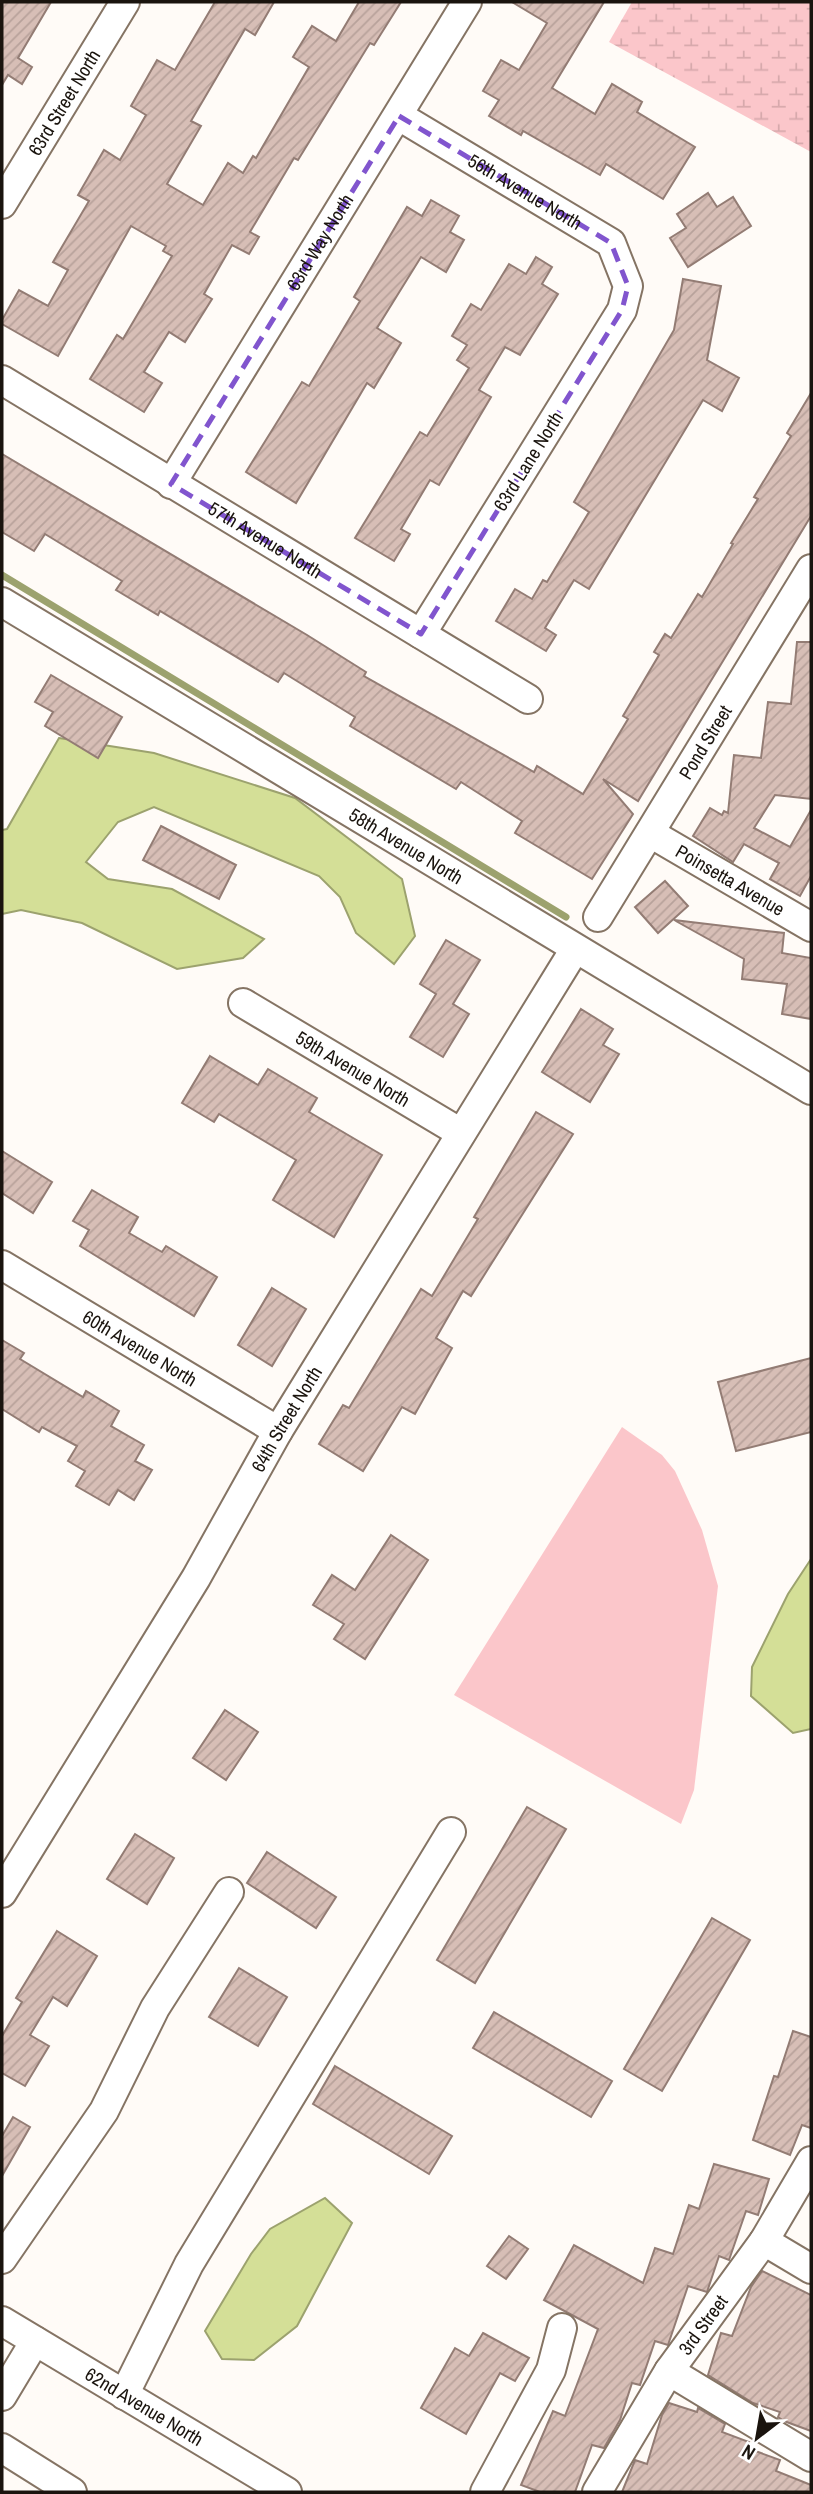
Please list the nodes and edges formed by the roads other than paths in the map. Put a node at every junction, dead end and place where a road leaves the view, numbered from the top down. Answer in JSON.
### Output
{"nodes":[{"id":1,"x":125,"y":2,"type":"edge"},
{"id":2,"x":467,"y":2,"type":"edge"},
{"id":3,"x":399,"y":116,"type":"junction"},
{"id":4,"x":2,"y":204,"type":"edge"},
{"id":5,"x":628,"y":286,"type":"joint"},
{"id":6,"x":2,"y":380,"type":"edge"},
{"id":7,"x":171,"y":484,"type":"junction"},
{"id":8,"x":811,"y":569,"type":"edge"},
{"id":9,"x":2,"y":602,"type":"edge"},
{"id":10,"x":421,"y":634,"type":"junction"},
{"id":11,"x":528,"y":699,"type":"dead end"},
{"id":12,"x":650,"y":833,"type":"junction"},
{"id":13,"x":598,"y":918,"type":"dead end"},
{"id":14,"x":811,"y":927,"type":"edge"},
{"id":15,"x":575,"y":949,"type":"junction"},
{"id":16,"x":243,"y":1003,"type":"dead end"},
{"id":17,"x":811,"y":1090,"type":"edge"},
{"id":18,"x":461,"y":1133,"type":"junction"},
{"id":19,"x":2,"y":1265,"type":"edge"},
{"id":20,"x":278,"y":1431,"type":"junction"},
{"id":21,"x":451,"y":1832,"type":"dead end"},
{"id":22,"x":229,"y":1892,"type":"dead end"},
{"id":23,"x":2,"y":1893,"type":"edge"},
{"id":24,"x":811,"y":2161,"type":"edge"},
{"id":25,"x":764,"y":2241,"type":"junction"},
{"id":26,"x":2,"y":2259,"type":"edge"},
{"id":27,"x":811,"y":2269,"type":"edge"},
{"id":28,"x":2,"y":2321,"type":"edge"},
{"id":29,"x":562,"y":2328,"type":"dead end"},
{"id":30,"x":34,"y":2341,"type":"junction"},
{"id":31,"x":669,"y":2371,"type":"junction"},
{"id":32,"x":124,"y":2395,"type":"junction"},
{"id":33,"x":2,"y":2396,"type":"edge"},
{"id":34,"x":2,"y":2448,"type":"edge"},
{"id":35,"x":811,"y":2456,"type":"edge"},
{"id":36,"x":72,"y":2492,"type":"edge"},
{"id":37,"x":287,"y":2492,"type":"edge"},
{"id":38,"x":485,"y":2492,"type":"edge"},
{"id":39,"x":597,"y":2492,"type":"edge"}],
"edges":[{"from":1,"to":4,"type":"street","name":"63rd Street North"},
{"from":2,"to":3,"type":"street","name":"63rd Way North"},
{"from":3,"to":5,"type":"street","name":"56th Avenue North"},
{"from":3,"to":7,"type":"street","name":"63rd Way North"},
{"from":5,"to":10,"type":"street","name":"63rd Lane North"},
{"from":6,"to":7,"type":"street","name":"57th Avenue North"},
{"from":7,"to":10,"type":"street","name":"57th Avenue North"},
{"from":8,"to":12,"type":"street","name":"Pond Street"},
{"from":9,"to":15,"type":"street","name":"58th Avenue North"},
{"from":10,"to":11,"type":"street","name":"57th Avenue North"},
{"from":12,"to":13,"type":"street","name":"Pond Street"},
{"from":12,"to":14,"type":"street","name":"Poinsetta Avenue"},
{"from":15,"to":17,"type":"street","name":"58th Avenue North"},
{"from":15,"to":18,"type":"street","name":"64th Street North"},
{"from":16,"to":18,"type":"street","name":"59th Avenue North"},
{"from":18,"to":20,"type":"street","name":"64th Street North"},
{"from":19,"to":20,"type":"street","name":"60th Avenue North"},
{"from":20,"to":23,"type":"street","name":"64th Street North"},
{"from":21,"to":32,"type":"street"},
{"from":22,"to":26,"type":"street"},
{"from":24,"to":25,"type":"street","name":"3rd Street"},
{"from":25,"to":27,"type":"street"},
{"from":25,"to":31,"type":"street","name":"3rd Street"},
{"from":28,"to":30,"type":"street","name":"62nd Avenue North"},
{"from":29,"to":38,"type":"street"},
{"from":30,"to":32,"type":"street","name":"62nd Avenue North"},
{"from":30,"to":33,"type":"street"},
{"from":31,"to":35,"type":"street"},
{"from":31,"to":39,"type":"street","name":"3rd Street"},
{"from":32,"to":37,"type":"street","name":"62nd Avenue North"},
{"from":34,"to":36,"type":"street"}]}
